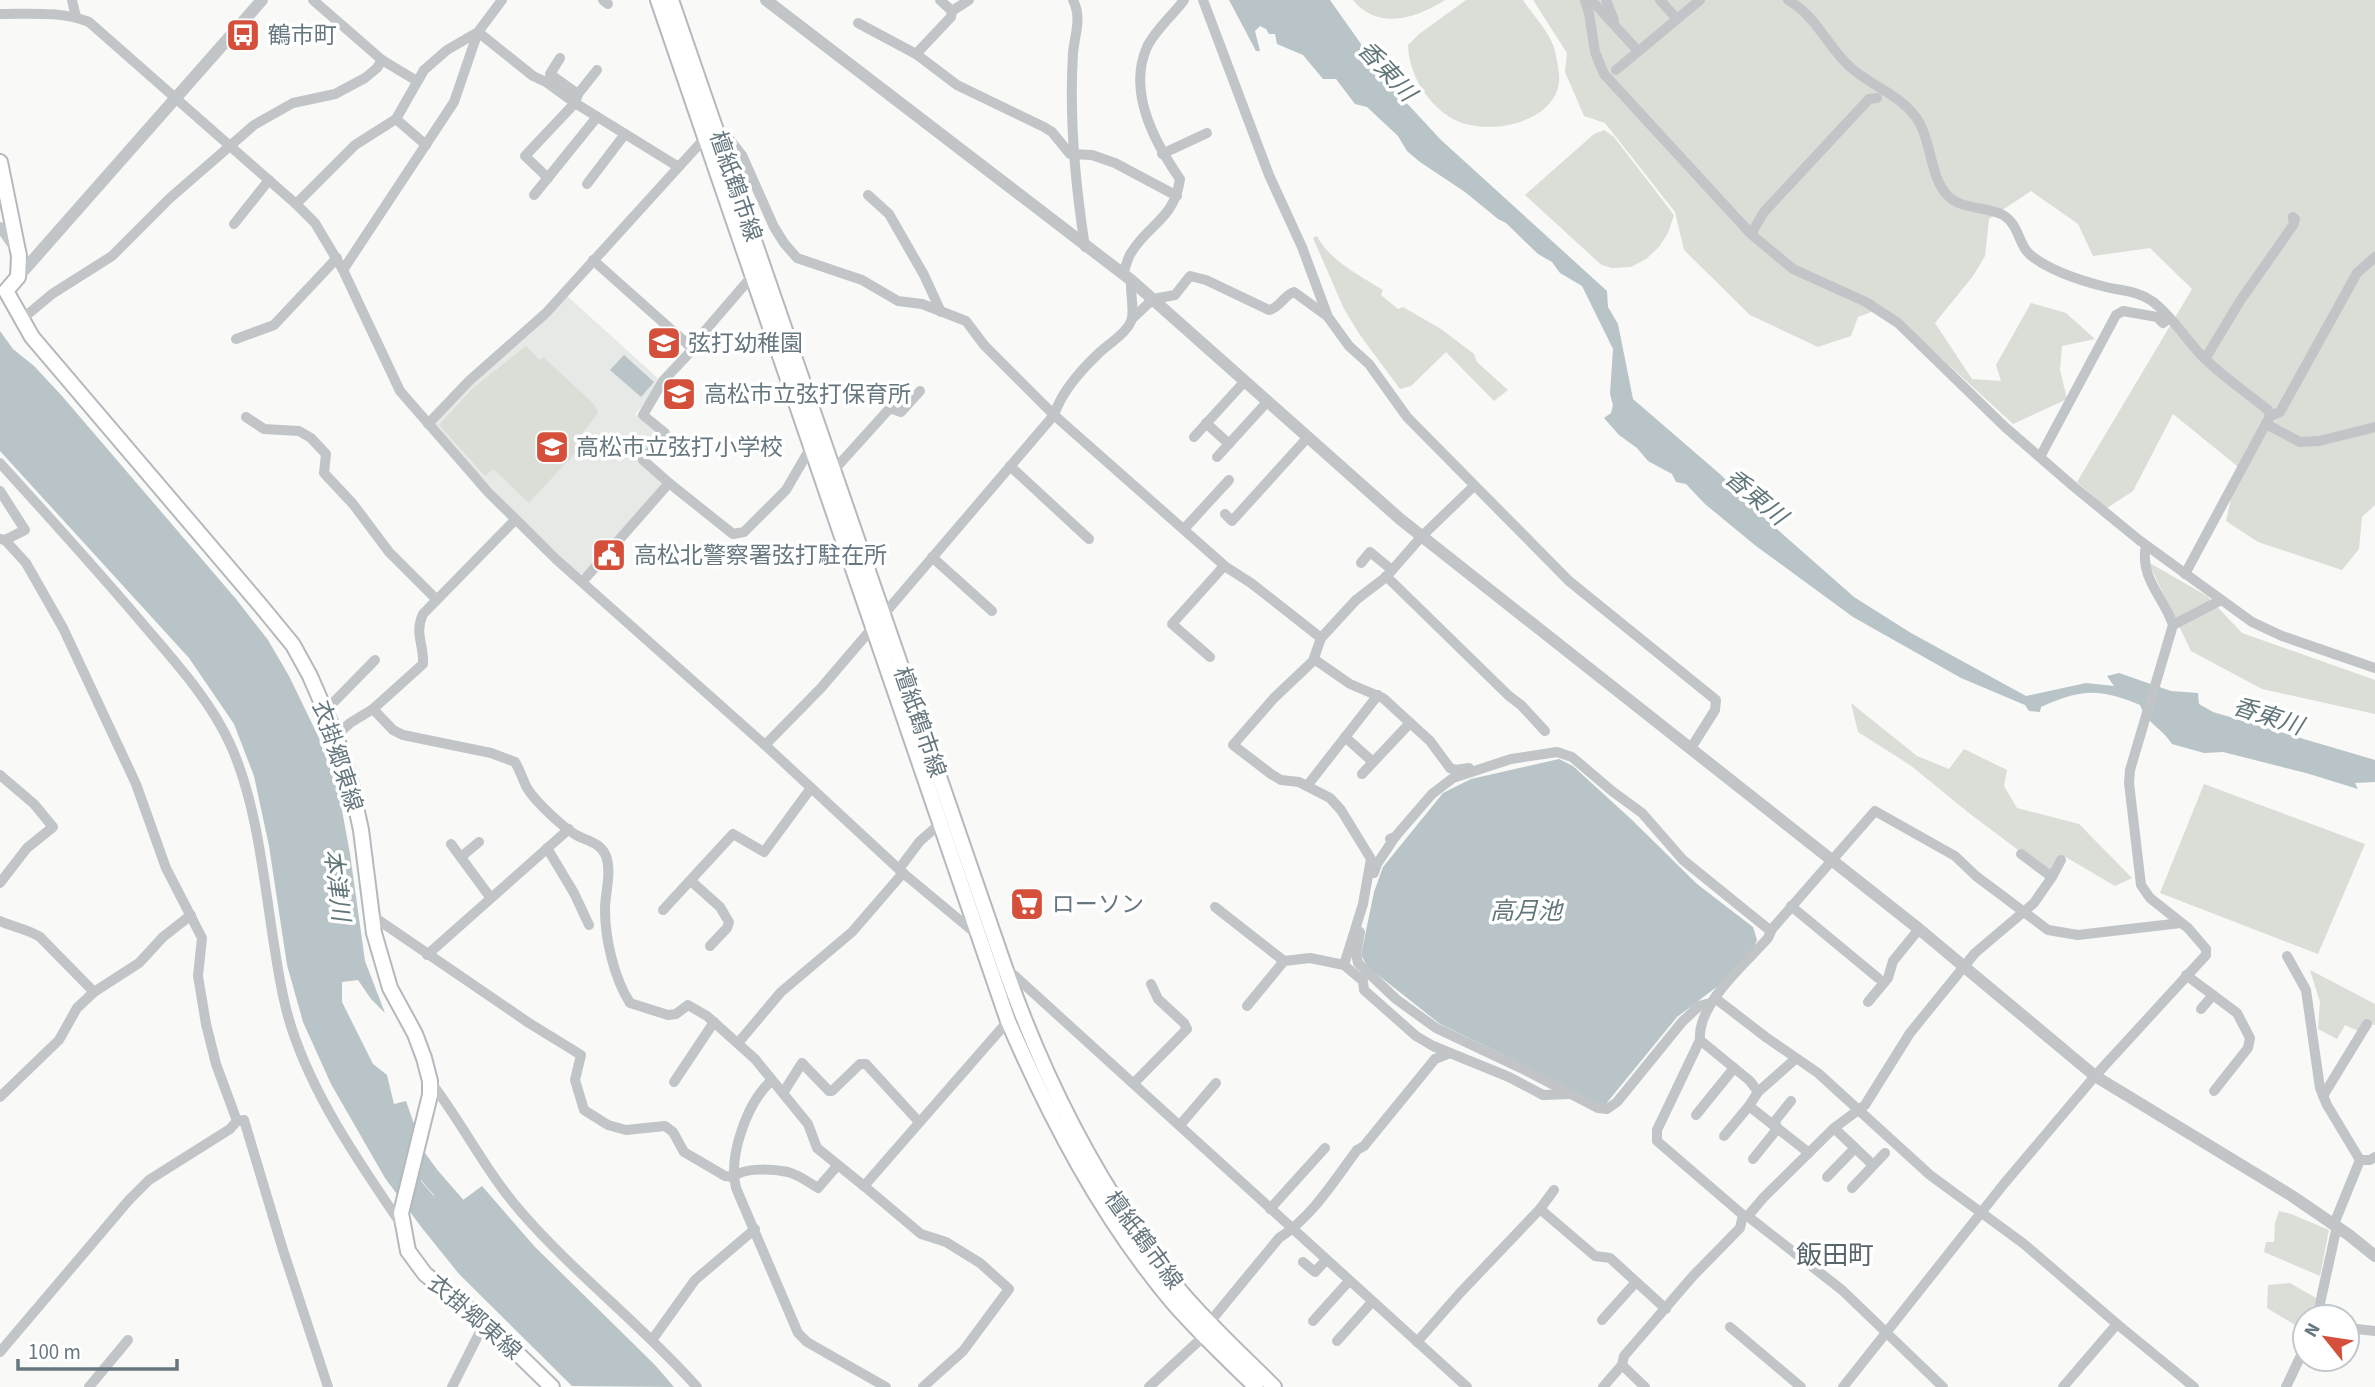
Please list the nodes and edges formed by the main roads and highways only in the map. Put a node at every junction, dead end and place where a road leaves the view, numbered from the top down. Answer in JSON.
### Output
{"nodes":[{"id":1,"x":658,"y":0,"type":"edge"},
{"id":2,"x":671,"y":0,"type":"edge"},
{"id":3,"x":712,"y":137,"type":"junction"},
{"id":4,"x":0,"y":162,"type":"edge"},
{"id":5,"x":3,"y":294,"type":"edge"},
{"id":6,"x":1206,"y":1329,"type":"junction"},
{"id":7,"x":552,"y":1387,"type":"edge"},
{"id":8,"x":1256,"y":1387,"type":"edge"},
{"id":9,"x":1274,"y":1387,"type":"edge"}],
"edges":[{"from":1,"to":3,"type":"main road","name":"檀紙鶴市線"},
{"from":2,"to":3,"type":"main road","name":"檀紙鶴市線"},
{"from":3,"to":6,"type":"main road","name":"檀紙鶴市線"},
{"from":3,"to":6,"type":"main road","name":"檀紙鶴市線"},
{"from":4,"to":5,"type":"main road","name":"衣掛郷東線"},
{"from":5,"to":7,"type":"main road","name":"衣掛郷東線"},
{"from":6,"to":8,"type":"main road","name":"檀紙鶴市線"},
{"from":6,"to":9,"type":"main road","name":"檀紙鶴市線"}]}
